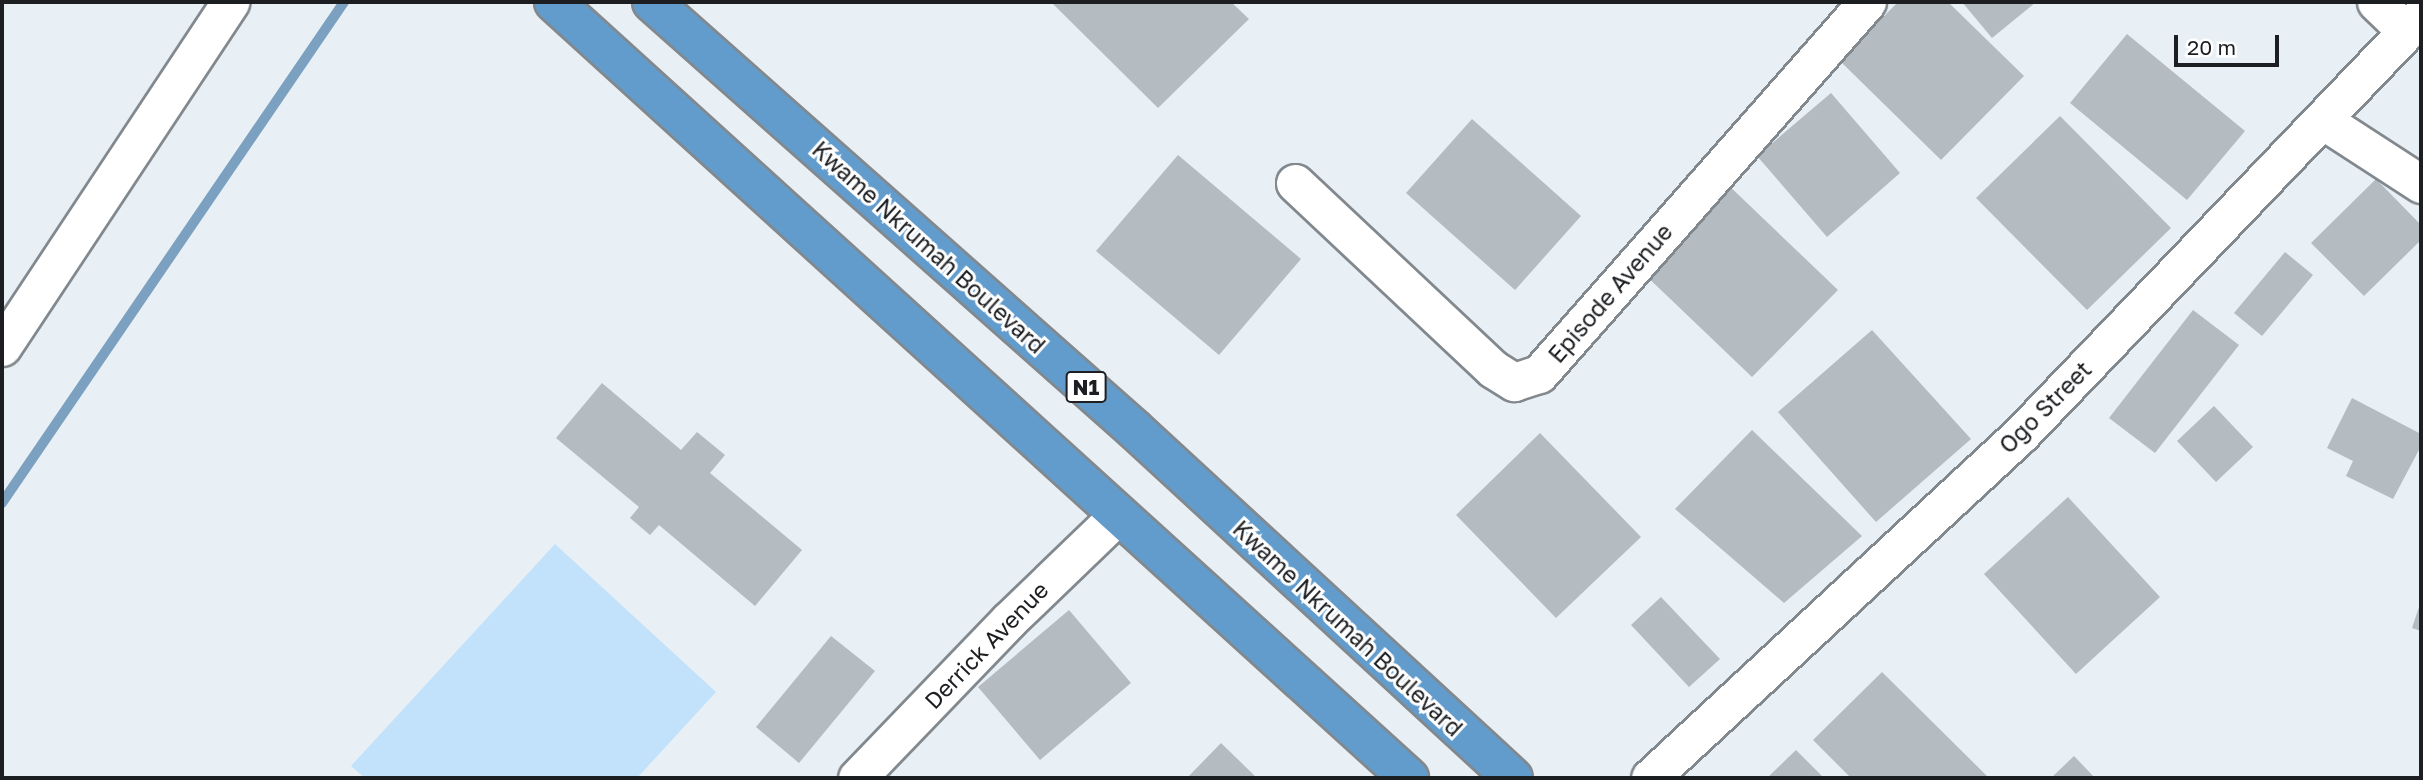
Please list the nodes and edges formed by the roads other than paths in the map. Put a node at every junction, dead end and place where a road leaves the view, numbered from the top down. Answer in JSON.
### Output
{"nodes":[{"id":1,"x":230,"y":2,"type":"edge"},
{"id":2,"x":554,"y":2,"type":"edge"},
{"id":3,"x":652,"y":2,"type":"edge"},
{"id":4,"x":1867,"y":2,"type":"edge"},
{"id":5,"x":2376,"y":2,"type":"edge"},
{"id":6,"x":2414,"y":24,"type":"edge"},
{"id":7,"x":2324,"y":121,"type":"junction"},
{"id":8,"x":1295,"y":183,"type":"dead end"},
{"id":9,"x":2421,"y":184,"type":"edge"},
{"id":10,"x":2,"y":347,"type":"edge"},
{"id":11,"x":1118,"y":515,"type":"junction"},
{"id":12,"x":857,"y":778,"type":"edge"},
{"id":13,"x":1409,"y":778,"type":"edge"},
{"id":14,"x":1513,"y":778,"type":"edge"},
{"id":15,"x":1650,"y":778,"type":"edge"}],
"edges":[{"from":1,"to":10,"type":"street"},
{"from":2,"to":11,"type":"highway"},
{"from":3,"to":14,"type":"highway","name":"Kwame Nkrumah Boulevard","number":"N1"},
{"from":4,"to":8,"type":"street","name":"Episode Avenue"},
{"from":5,"to":6,"type":"street"},
{"from":6,"to":7,"type":"street","name":"Ogo Street"},
{"from":7,"to":9,"type":"street"},
{"from":7,"to":15,"type":"street","name":"Ogo Street"},
{"from":11,"to":12,"type":"street","name":"Derrick Avenue"},
{"from":11,"to":13,"type":"highway"}]}
